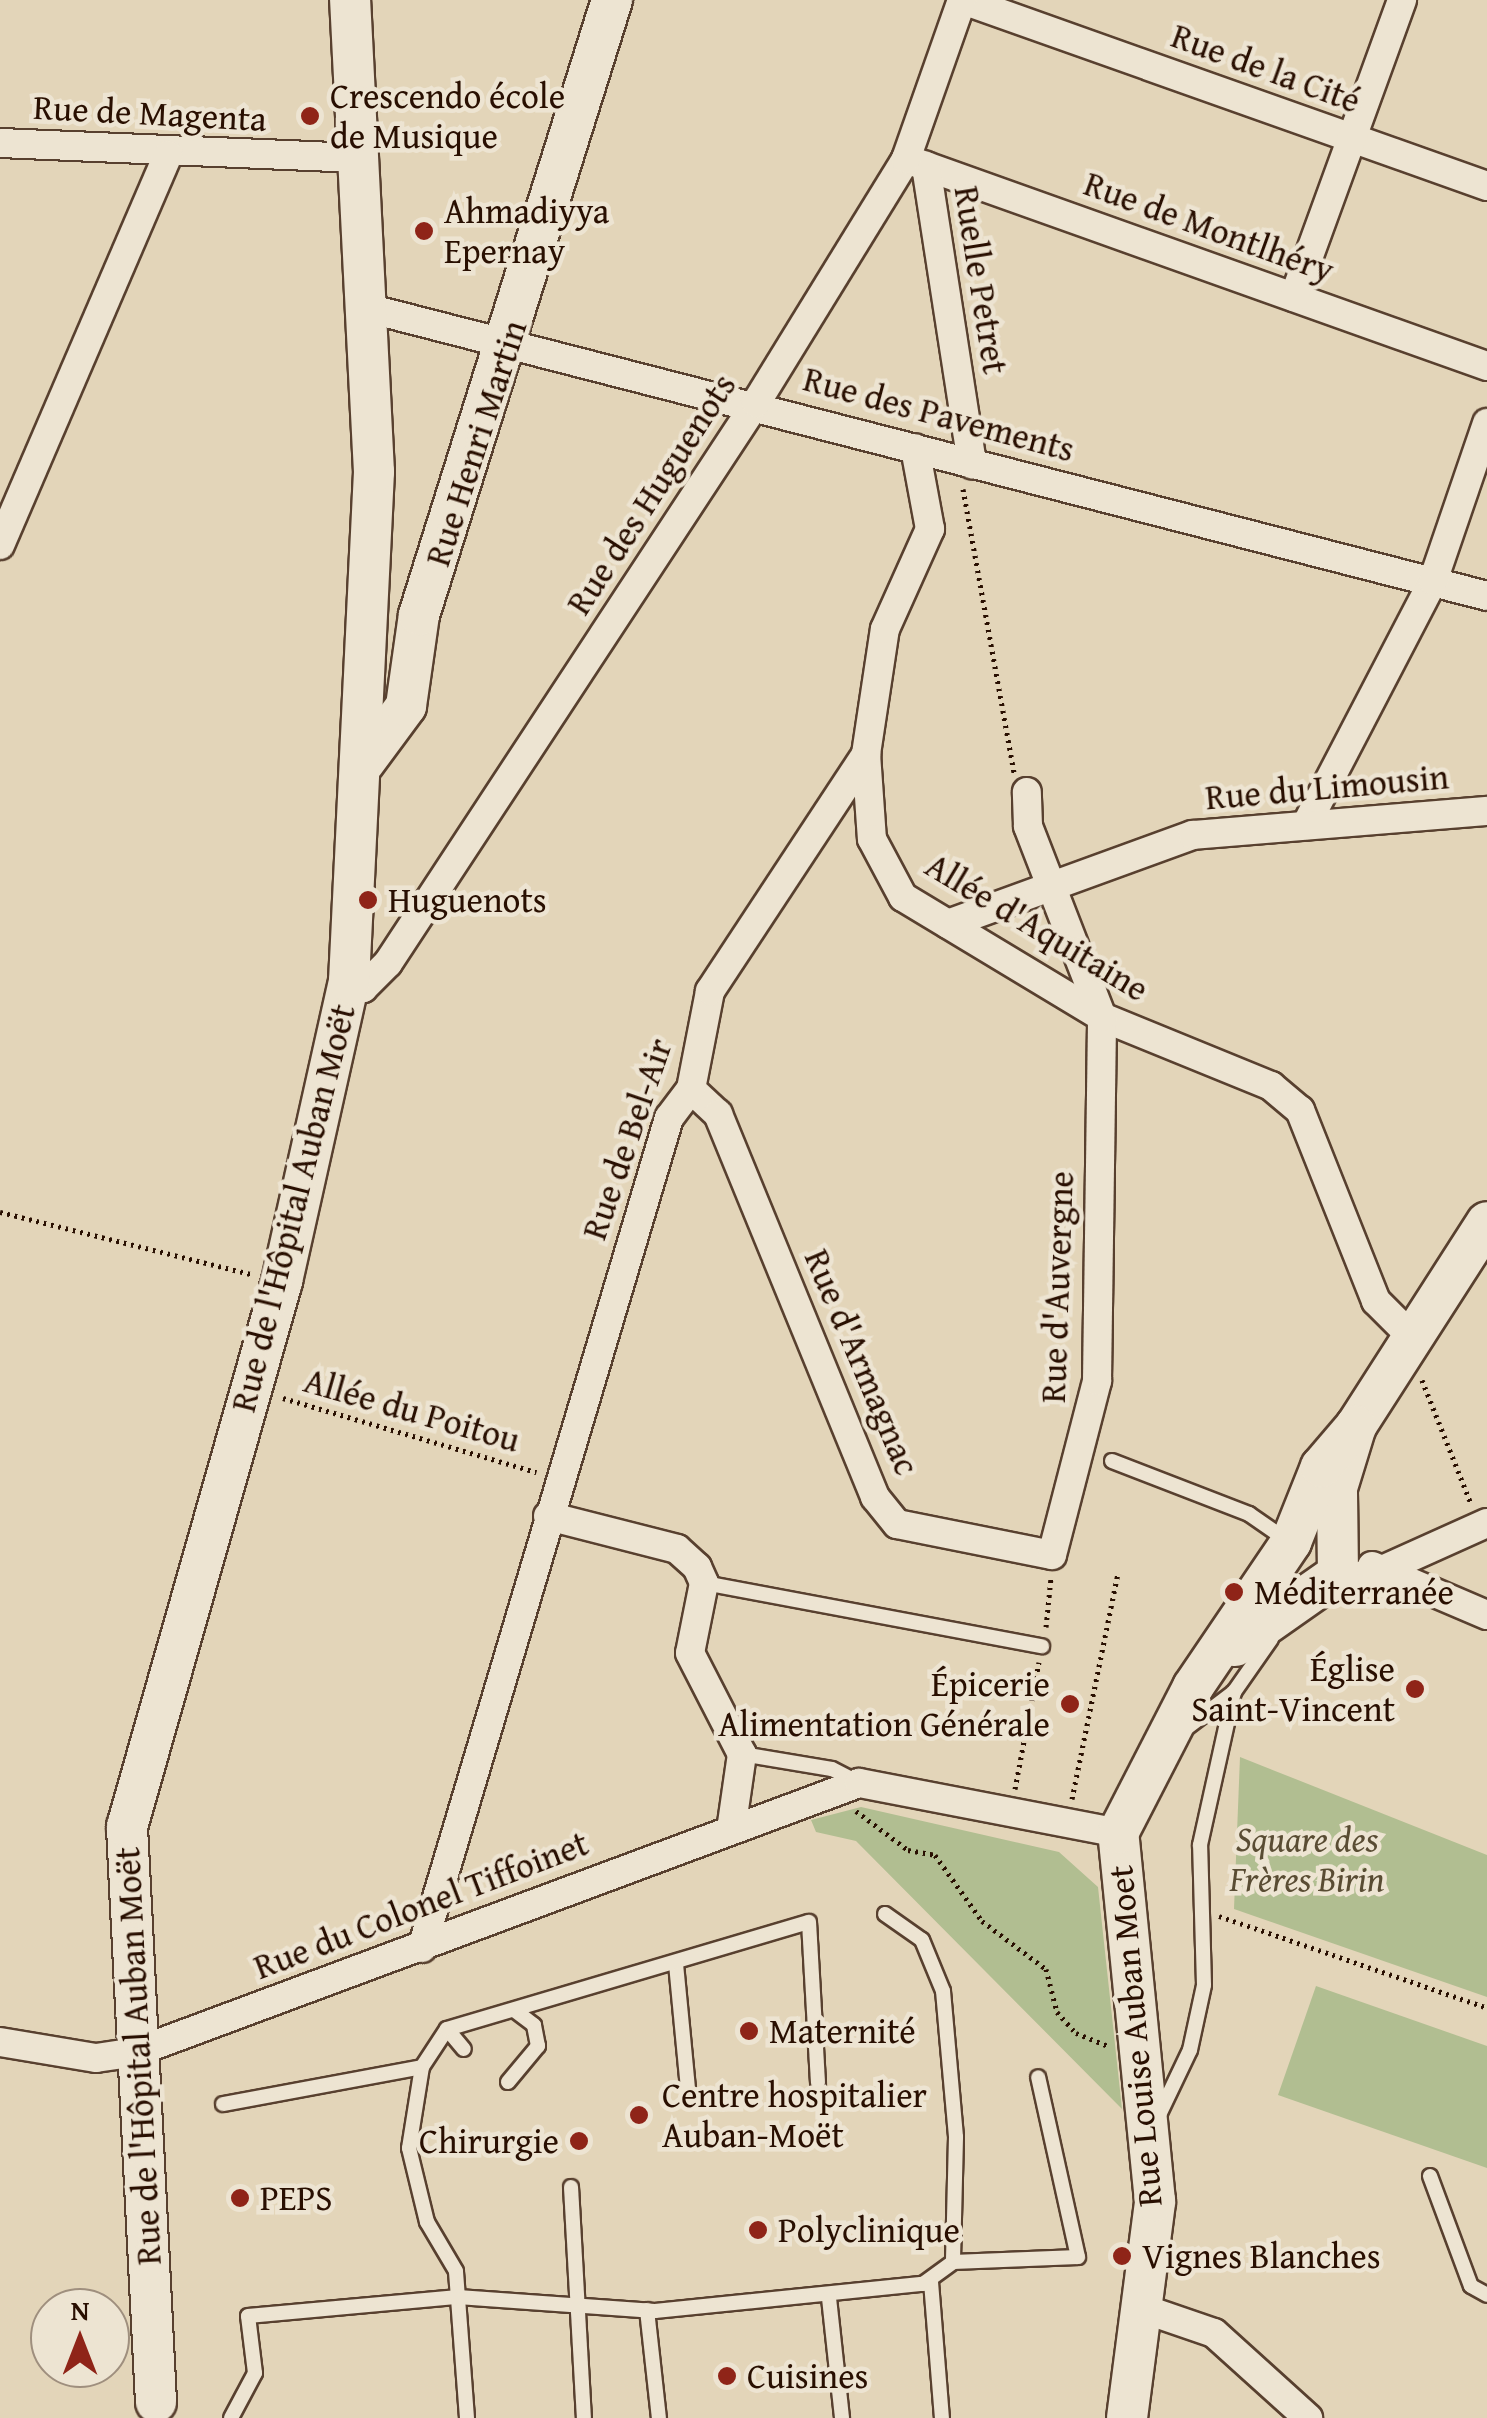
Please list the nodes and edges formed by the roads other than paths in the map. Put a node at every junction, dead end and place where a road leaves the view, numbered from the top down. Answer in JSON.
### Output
{"nodes":[{"id":1,"x":350,"y":0,"type":"edge"},
{"id":2,"x":612,"y":0,"type":"edge"},
{"id":3,"x":962,"y":0,"type":"edge"},
{"id":4,"x":1402,"y":0,"type":"edge"},
{"id":5,"x":1352,"y":138,"type":"junction"},
{"id":6,"x":0,"y":142,"type":"edge"},
{"id":7,"x":168,"y":154,"type":"junction"},
{"id":8,"x":356,"y":158,"type":"junction"},
{"id":9,"x":916,"y":163,"type":"junction"},
{"id":10,"x":1487,"y":186,"type":"edge"},
{"id":11,"x":1294,"y":297,"type":"junction"},
{"id":12,"x":371,"y":308,"type":"junction"},
{"id":13,"x":511,"y":340,"type":"junction"},
{"id":14,"x":1487,"y":366,"type":"edge"},
{"id":15,"x":756,"y":403,"type":"junction"},
{"id":16,"x":1487,"y":423,"type":"edge"},
{"id":17,"x":916,"y":448,"type":"junction"},
{"id":18,"x":972,"y":464,"type":"junction"},
{"id":19,"x":0,"y":545,"type":"edge"},
{"id":20,"x":1433,"y":581,"type":"junction"},
{"id":21,"x":1487,"y":596,"type":"edge"},
{"id":22,"x":866,"y":754,"type":"junction"},
{"id":23,"x":364,"y":762,"type":"junction"},
{"id":24,"x":1027,"y":792,"type":"road end"},
{"id":25,"x":1487,"y":812,"type":"edge"},
{"id":26,"x":1306,"y":825,"type":"junction"},
{"id":27,"x":1051,"y":887,"type":"junction"},
{"id":28,"x":948,"y":924,"type":"junction"},
{"id":29,"x":348,"y":981,"type":"junction"},
{"id":30,"x":1102,"y":1017,"type":"junction"},
{"id":31,"x":691,"y":1088,"type":"junction"},
{"id":32,"x":1487,"y":1222,"type":"edge"},
{"id":33,"x":1406,"y":1348,"type":"junction"},
{"id":34,"x":1356,"y":1426,"type":"junction"},
{"id":35,"x":1112,"y":1461,"type":"dead end"},
{"id":36,"x":548,"y":1516,"type":"junction"},
{"id":37,"x":1484,"y":1524,"type":"edge"},
{"id":38,"x":1291,"y":1542,"type":"junction"},
{"id":39,"x":1341,"y":1546,"type":"junction"},
{"id":40,"x":1052,"y":1555,"type":"joint"},
{"id":41,"x":1380,"y":1571,"type":"junction"},
{"id":42,"x":704,"y":1583,"type":"junction"},
{"id":43,"x":1306,"y":1595,"type":"junction"},
{"id":44,"x":1487,"y":1615,"type":"edge"},
{"id":45,"x":1042,"y":1646,"type":"road end"},
{"id":46,"x":1193,"y":1688,"type":"junction"},
{"id":47,"x":1234,"y":1692,"type":"junction"},
{"id":48,"x":1162,"y":1743,"type":"junction"},
{"id":49,"x":742,"y":1754,"type":"junction"},
{"id":50,"x":859,"y":1783,"type":"junction"},
{"id":51,"x":732,"y":1824,"type":"junction"},
{"id":52,"x":1118,"y":1833,"type":"junction"},
{"id":53,"x":885,"y":1914,"type":"dead end"},
{"id":54,"x":422,"y":1948,"type":"junction"},
{"id":55,"x":676,"y":1964,"type":"junction"},
{"id":56,"x":514,"y":2010,"type":"junction"},
{"id":57,"x":447,"y":2029,"type":"junction"},
{"id":58,"x":0,"y":2042,"type":"edge"},
{"id":59,"x":464,"y":2049,"type":"dead end"},
{"id":60,"x":136,"y":2052,"type":"junction"},
{"id":61,"x":422,"y":2067,"type":"junction"},
{"id":62,"x":1038,"y":2077,"type":"dead end"},
{"id":63,"x":508,"y":2082,"type":"dead end"},
{"id":64,"x":818,"y":2082,"type":"dead end"},
{"id":65,"x":688,"y":2089,"type":"dead end"},
{"id":66,"x":223,"y":2104,"type":"dead end"},
{"id":67,"x":1148,"y":2138,"type":"junction"},
{"id":68,"x":1430,"y":2176,"type":"dead end"},
{"id":69,"x":571,"y":2188,"type":"dead end"},
{"id":70,"x":953,"y":2262,"type":"junction"},
{"id":71,"x":931,"y":2282,"type":"junction"},
{"id":72,"x":1487,"y":2295,"type":"edge"},
{"id":73,"x":458,"y":2297,"type":"junction"},
{"id":74,"x":829,"y":2298,"type":"junction"},
{"id":75,"x":575,"y":2302,"type":"junction"},
{"id":76,"x":1140,"y":2308,"type":"junction"},
{"id":77,"x":647,"y":2310,"type":"junction"},
{"id":78,"x":156,"y":2413,"type":"edge"},
{"id":79,"x":837,"y":2415,"type":"edge"},
{"id":80,"x":230,"y":2418,"type":"edge"},
{"id":81,"x":466,"y":2418,"type":"edge"},
{"id":82,"x":584,"y":2418,"type":"edge"},
{"id":83,"x":658,"y":2418,"type":"edge"},
{"id":84,"x":942,"y":2418,"type":"edge"},
{"id":85,"x":1127,"y":2418,"type":"edge"},
{"id":86,"x":1308,"y":2418,"type":"edge"}],
"edges":[{"from":1,"to":8,"type":"main road","name":"Rue de l'Hôpital Auban Moët"},
{"from":2,"to":13,"type":"main road","name":"Rue Henri Martin"},
{"from":3,"to":5,"type":"street","name":"Rue de la Cité"},
{"from":3,"to":9,"type":"street","name":"Rue des Huguenots"},
{"from":4,"to":5,"type":"street"},
{"from":5,"to":10,"type":"street","name":"Rue de la Cité"},
{"from":5,"to":11,"type":"street"},
{"from":6,"to":7,"type":"street","name":"Rue de Magenta"},
{"from":7,"to":8,"type":"street","name":"Rue de Magenta"},
{"from":7,"to":19,"type":"street"},
{"from":8,"to":12,"type":"main road","name":"Rue de l'Hôpital Auban Moët"},
{"from":9,"to":11,"type":"street","name":"Rue de Montlhéry"},
{"from":9,"to":15,"type":"street","name":"Rue des Huguenots"},
{"from":9,"to":18,"type":"street","name":"Ruelle Petret"},
{"from":11,"to":14,"type":"street","name":"Rue de Montlhéry"},
{"from":12,"to":13,"type":"street","name":"Rue des Pavements"},
{"from":12,"to":23,"type":"main road","name":"Rue de l'Hôpital Auban Moët"},
{"from":13,"to":15,"type":"street","name":"Rue des Pavements"},
{"from":13,"to":23,"type":"main road","name":"Rue Henri Martin"},
{"from":15,"to":17,"type":"street","name":"Rue des Pavements"},
{"from":15,"to":29,"type":"street","name":"Rue des Huguenots"},
{"from":16,"to":20,"type":"street"},
{"from":17,"to":18,"type":"street","name":"Rue des Pavements"},
{"from":17,"to":22,"type":"street","name":"Rue de Bel-Air"},
{"from":18,"to":20,"type":"street","name":"Rue des Pavements"},
{"from":20,"to":21,"type":"street","name":"Rue des Pavements"},
{"from":20,"to":26,"type":"street"},
{"from":22,"to":28,"type":"street","name":"Allée d'Aquitaine"},
{"from":22,"to":31,"type":"street","name":"Rue de Bel-Air"},
{"from":23,"to":29,"type":"main road","name":"Rue de l'Hôpital Auban Moët"},
{"from":24,"to":27,"type":"street"},
{"from":25,"to":26,"type":"street","name":"Rue du Limousin"},
{"from":26,"to":27,"type":"street","name":"Rue du Limousin"},
{"from":27,"to":28,"type":"street","name":"Rue du Limousin"},
{"from":27,"to":30,"type":"street"},
{"from":28,"to":30,"type":"street","name":"Allée d'Aquitaine"},
{"from":29,"to":60,"type":"main road","name":"Rue de l'Hôpital Auban Moët"},
{"from":30,"to":33,"type":"street","name":"Allée d'Aquitaine"},
{"from":30,"to":40,"type":"street","name":"Rue d'Auvergne"},
{"from":31,"to":36,"type":"street","name":"Rue de Bel-Air"},
{"from":31,"to":40,"type":"street","name":"Rue d'Armagnac"},
{"from":32,"to":33,"type":"main road"},
{"from":33,"to":34,"type":"main road"},
{"from":34,"to":38,"type":"main road"},
{"from":34,"to":39,"type":"main road"},
{"from":35,"to":38,"type":"lane"},
{"from":36,"to":42,"type":"street"},
{"from":36,"to":54,"type":"street","name":"Rue de Bel-Air"},
{"from":37,"to":41,"type":"street"},
{"from":38,"to":39,"type":"main road"},
{"from":38,"to":43,"type":"main road"},
{"from":38,"to":46,"type":"main road"},
{"from":39,"to":41,"type":"street"},
{"from":39,"to":43,"type":"main road"},
{"from":41,"to":43,"type":"street"},
{"from":41,"to":44,"type":"street"},
{"from":42,"to":45,"type":"lane"},
{"from":42,"to":49,"type":"street"},
{"from":43,"to":46,"type":"main road"},
{"from":43,"to":47,"type":"lane"},
{"from":46,"to":48,"type":"main road"},
{"from":47,"to":48,"type":"lane"},
{"from":47,"to":67,"type":"lane"},
{"from":48,"to":52,"type":"main road"},
{"from":49,"to":50,"type":"lane"},
{"from":49,"to":51,"type":"street"},
{"from":50,"to":51,"type":"street","name":"Rue du Colonel Tiffoinet"},
{"from":50,"to":52,"type":"street"},
{"from":51,"to":54,"type":"street","name":"Rue du Colonel Tiffoinet"},
{"from":52,"to":67,"type":"main road","name":"Rue Louise Auban Moet"},
{"from":53,"to":70,"type":"lane"},
{"from":54,"to":60,"type":"street","name":"Rue du Colonel Tiffoinet"},
{"from":55,"to":56,"type":"lane"},
{"from":55,"to":64,"type":"lane"},
{"from":55,"to":65,"type":"lane"},
{"from":56,"to":57,"type":"lane"},
{"from":56,"to":63,"type":"lane"},
{"from":57,"to":59,"type":"lane"},
{"from":57,"to":61,"type":"lane"},
{"from":58,"to":60,"type":"street","name":"Rue du Colonel Tiffoinet"},
{"from":60,"to":78,"type":"main road","name":"Rue de l'Hôpital Auban Moët"},
{"from":61,"to":66,"type":"lane"},
{"from":61,"to":73,"type":"lane"},
{"from":62,"to":70,"type":"lane"},
{"from":67,"to":76,"type":"main road","name":"Rue Louise Auban Moet"},
{"from":68,"to":72,"type":"lane"},
{"from":69,"to":75,"type":"lane"},
{"from":70,"to":71,"type":"lane"},
{"from":71,"to":74,"type":"lane"},
{"from":71,"to":84,"type":"lane"},
{"from":73,"to":75,"type":"lane"},
{"from":73,"to":80,"type":"lane"},
{"from":73,"to":81,"type":"lane"},
{"from":74,"to":77,"type":"lane"},
{"from":74,"to":79,"type":"lane"},
{"from":75,"to":77,"type":"lane"},
{"from":75,"to":82,"type":"lane"},
{"from":76,"to":85,"type":"main road","name":"Rue Louise Auban Moet"},
{"from":76,"to":86,"type":"street"},
{"from":77,"to":83,"type":"lane"}]}
